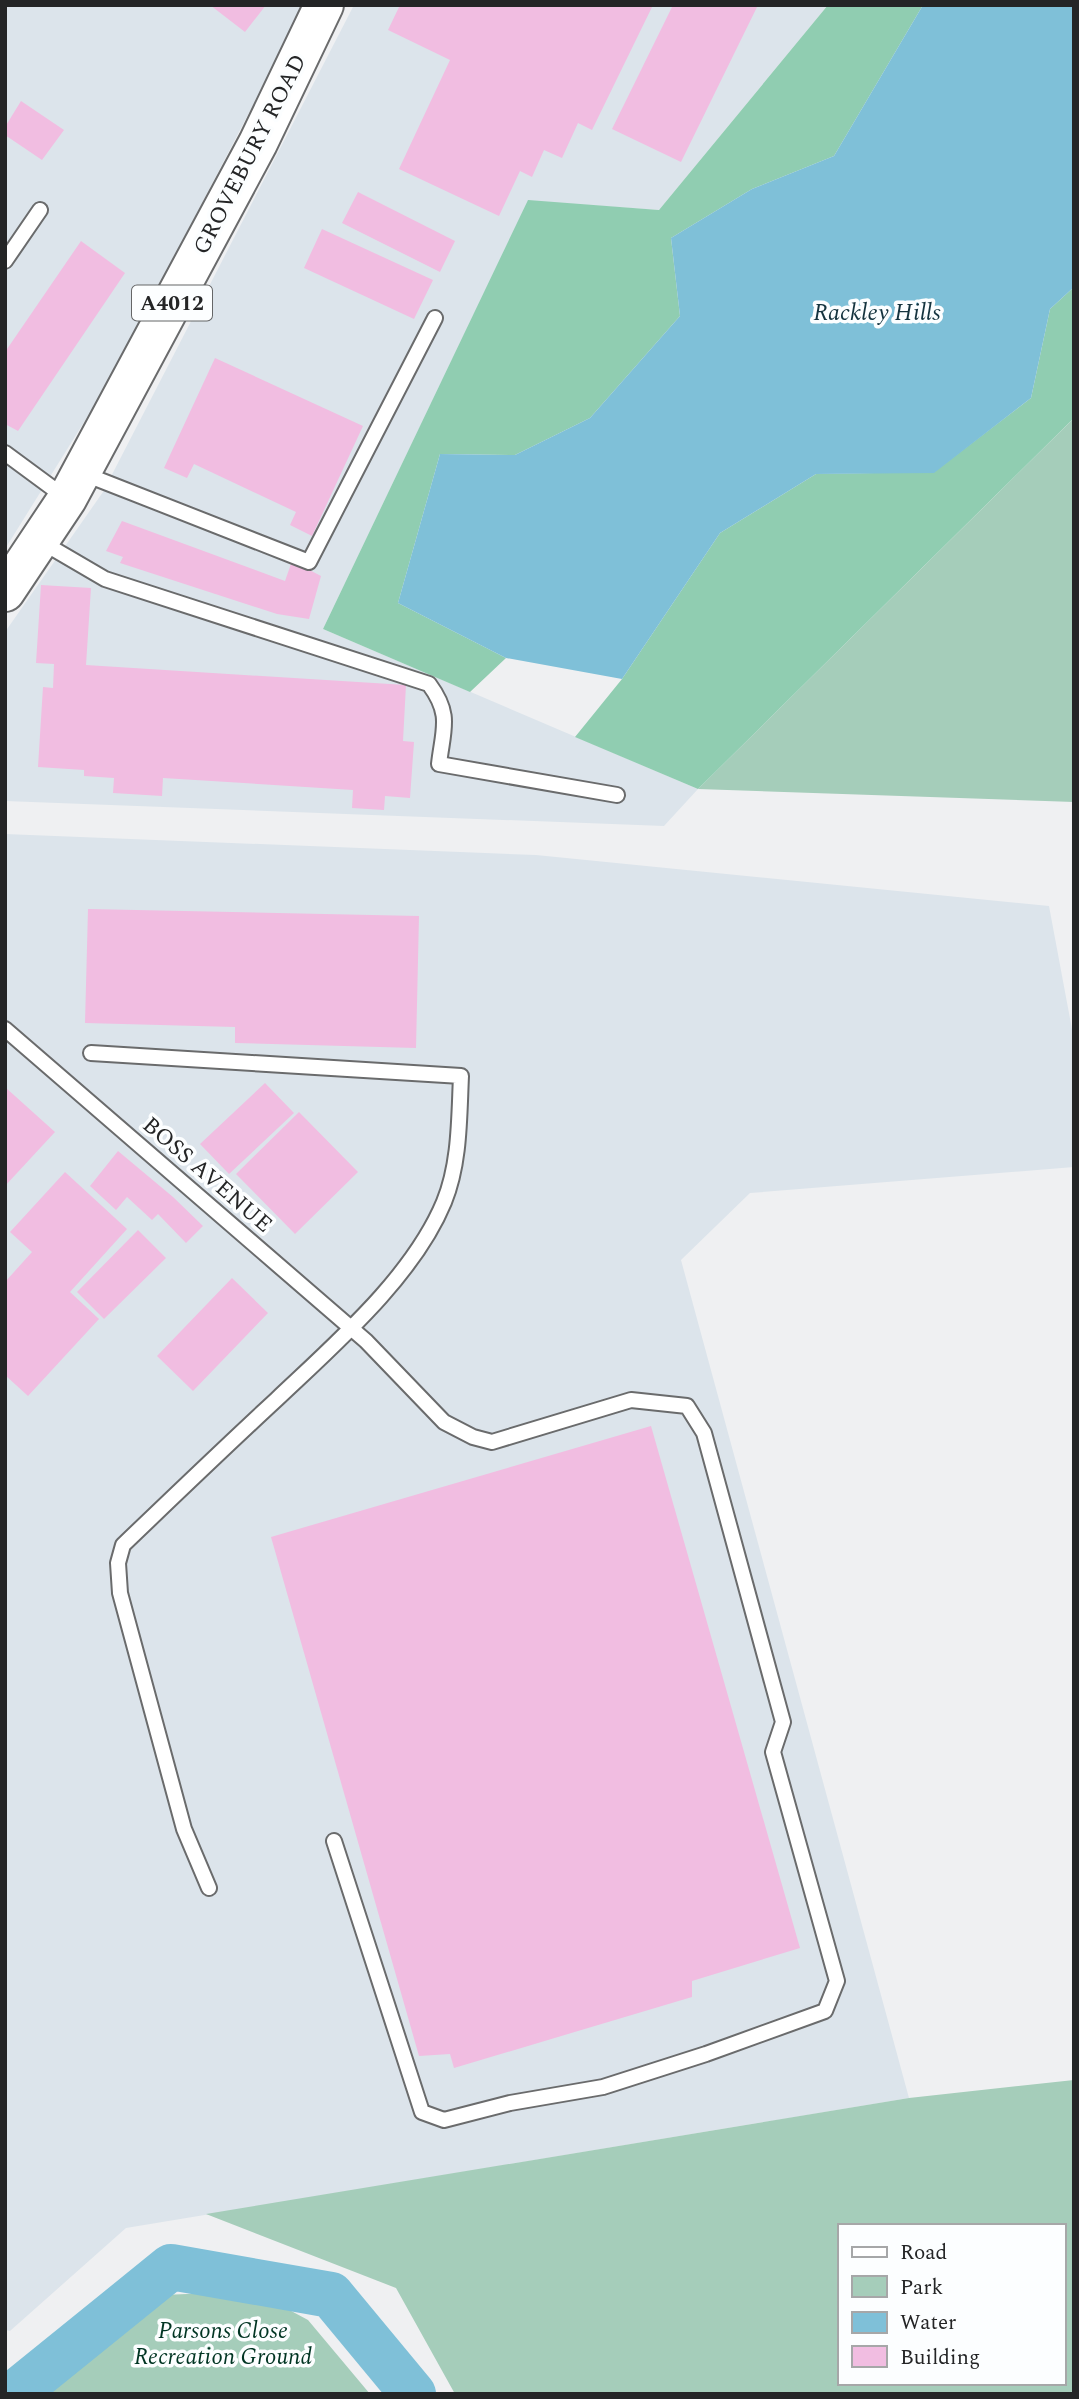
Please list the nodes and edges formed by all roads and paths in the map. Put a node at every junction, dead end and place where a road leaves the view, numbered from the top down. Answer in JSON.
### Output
{"nodes":[{"id":1,"x":324,"y":5,"type":"edge"},
{"id":2,"x":40,"y":210,"type":"dead end"},
{"id":3,"x":5,"y":261,"type":"edge"},
{"id":4,"x":435,"y":318,"type":"dead end"},
{"id":5,"x":5,"y":453,"type":"edge"},
{"id":6,"x":74,"y":486,"type":"junction"},
{"id":7,"x":39,"y":541,"type":"junction"},
{"id":8,"x":5,"y":592,"type":"edge"},
{"id":9,"x":617,"y":794,"type":"dead end"},
{"id":10,"x":5,"y":1029,"type":"edge"},
{"id":11,"x":92,"y":1053,"type":"dead end"},
{"id":12,"x":352,"y":1329,"type":"junction"},
{"id":13,"x":334,"y":1841,"type":"dead end"},
{"id":14,"x":209,"y":1888,"type":"dead end"}],
"edges":[{"from":1,"to":6,"type":"main road","name":"GROVEBURY ROAD","number":"A4012"},
{"from":2,"to":3,"type":"lane"},
{"from":4,"to":6,"type":"lane"},
{"from":5,"to":6,"type":"lane"},
{"from":6,"to":7,"type":"main road","name":"GROVEBURY ROAD","number":"A4012"},
{"from":7,"to":8,"type":"main road","name":"GROVEBURY ROAD","number":"A4012"},
{"from":7,"to":9,"type":"lane"},
{"from":10,"to":12,"type":"lane","name":"BOSS AVENUE"},
{"from":11,"to":12,"type":"lane"},
{"from":12,"to":13,"type":"lane","name":"BOSS AVENUE"},
{"from":12,"to":14,"type":"lane"}]}
